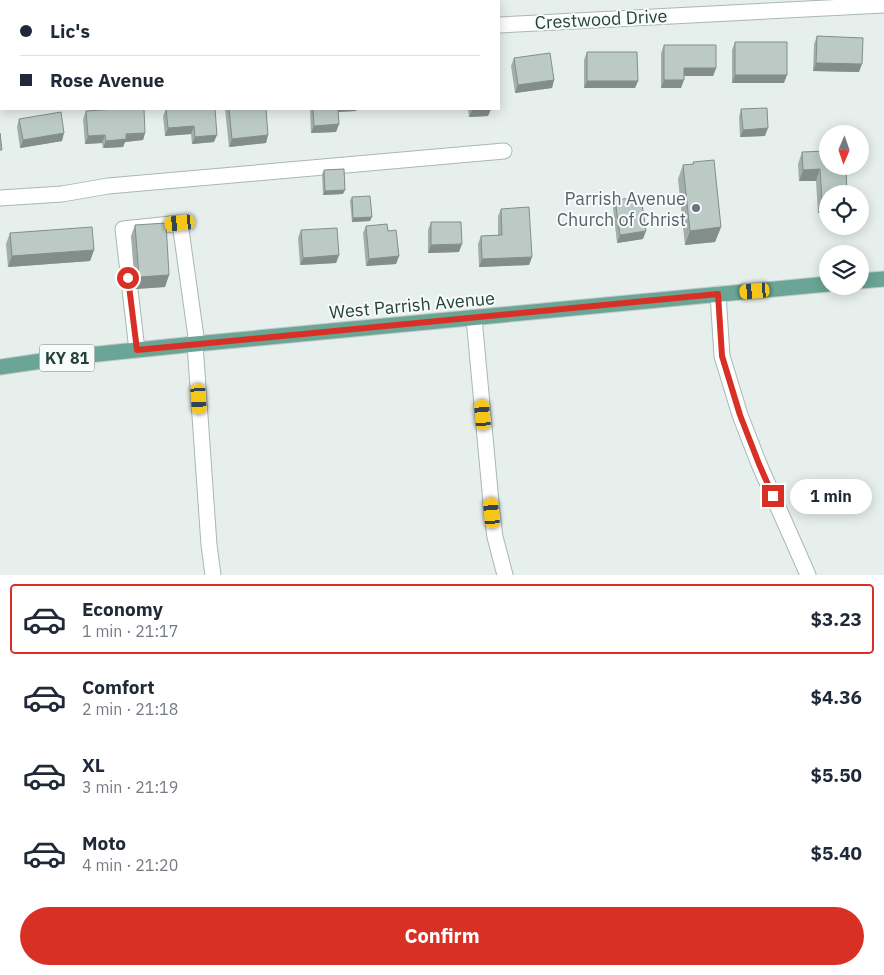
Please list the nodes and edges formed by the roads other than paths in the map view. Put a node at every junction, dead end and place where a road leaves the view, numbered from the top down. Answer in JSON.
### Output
{"nodes":[{"id":1,"x":884,"y":5,"type":"edge"},
{"id":2,"x":500,"y":25,"type":"edge"},
{"id":3,"x":504,"y":151,"type":"dead end"},
{"id":4,"x":0,"y":198,"type":"edge"},
{"id":5,"x":884,"y":279,"type":"edge"},
{"id":6,"x":869,"y":280,"type":"edge"},
{"id":7,"x":819,"y":285,"type":"edge"},
{"id":8,"x":718,"y":294,"type":"junction"},
{"id":9,"x":474,"y":318,"type":"junction"},
{"id":10,"x":196,"y":344,"type":"junction"},
{"id":11,"x":137,"y":350,"type":"junction"},
{"id":12,"x":0,"y":367,"type":"edge"},
{"id":13,"x":214,"y":575,"type":"edge"},
{"id":14,"x":505,"y":575,"type":"edge"},
{"id":15,"x":808,"y":575,"type":"edge"}],
"edges":[{"from":1,"to":2,"type":"street","name":"Crestwood Drive"},
{"from":3,"to":4,"type":"street"},
{"from":5,"to":6,"type":"main road"},
{"from":7,"to":8,"type":"main road","name":"West Parrish Avenue","number":"KY 81"},
{"from":8,"to":9,"type":"main road","name":"West Parrish Avenue","number":"KY 81"},
{"from":8,"to":15,"type":"street"},
{"from":9,"to":10,"type":"main road","name":"West Parrish Avenue","number":"KY 81"},
{"from":9,"to":14,"type":"street"},
{"from":10,"to":11,"type":"main road","name":"West Parrish Avenue","number":"KY 81"},
{"from":10,"to":11,"type":"street"},
{"from":10,"to":13,"type":"street"},
{"from":11,"to":12,"type":"main road","name":"West Parrish Avenue","number":"KY 81"}]}
